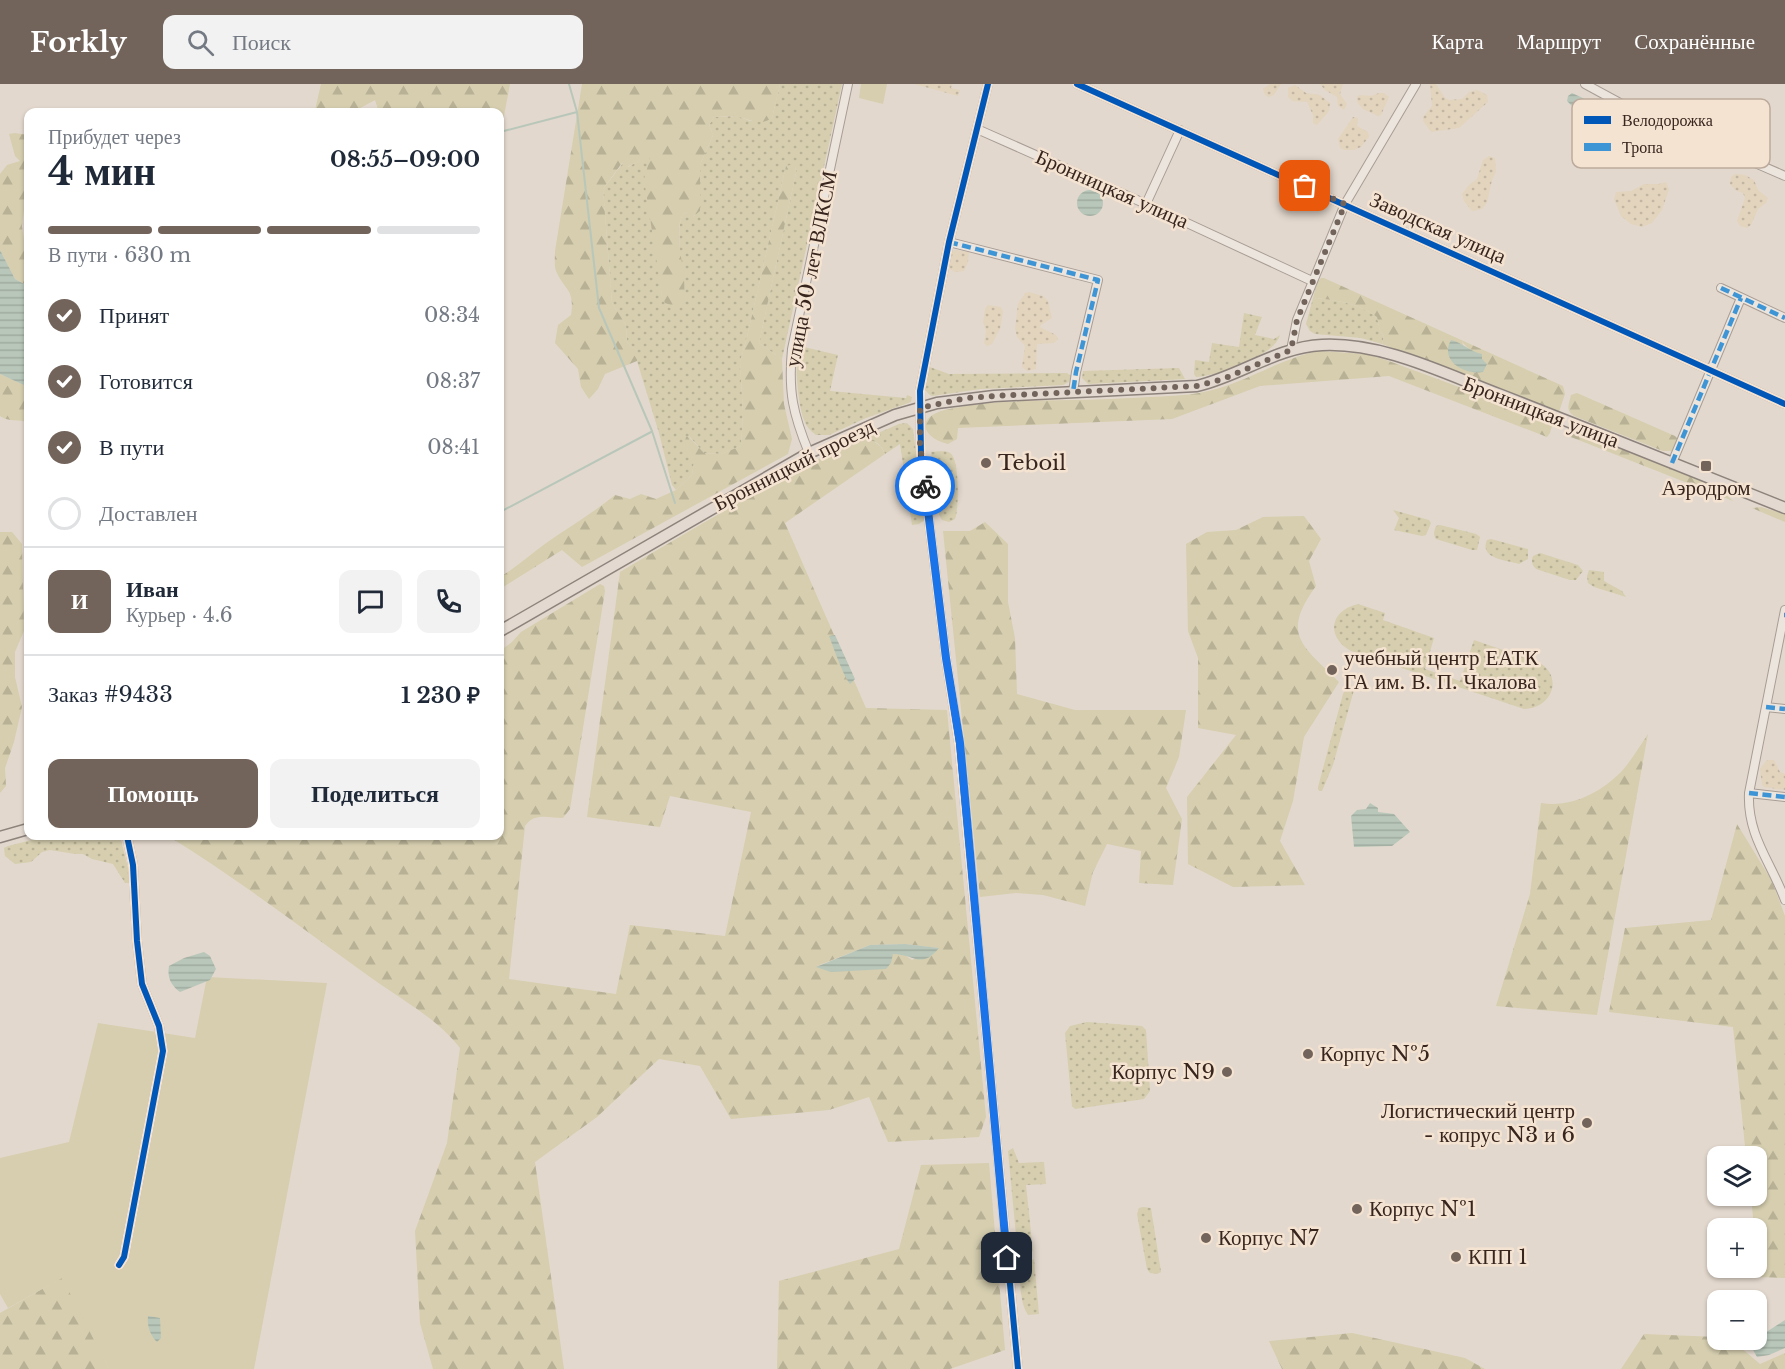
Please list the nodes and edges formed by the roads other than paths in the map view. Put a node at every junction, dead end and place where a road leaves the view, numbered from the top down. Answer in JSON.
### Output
{"nodes":[{"id":1,"x":848,"y":84,"type":"edge"},
{"id":2,"x":988,"y":84,"type":"edge"},
{"id":3,"x":1077,"y":84,"type":"edge"},
{"id":4,"x":1416,"y":84,"type":"edge"},
{"id":5,"x":1585,"y":84,"type":"edge"},
{"id":6,"x":1612,"y":99,"type":"edge"},
{"id":7,"x":976,"y":129,"type":"junction"},
{"id":8,"x":1180,"y":130,"type":"junction"},
{"id":9,"x":1766,"y":168,"type":"edge"},
{"id":10,"x":1785,"y":176,"type":"edge"},
{"id":11,"x":1146,"y":204,"type":"junction"},
{"id":12,"x":1345,"y":204,"type":"junction"},
{"id":13,"x":949,"y":242,"type":"junction"},
{"id":14,"x":1312,"y":281,"type":"junction"},
{"id":15,"x":1720,"y":288,"type":"dead end"},
{"id":16,"x":1741,"y":298,"type":"junction"},
{"id":17,"x":1785,"y":318,"type":"edge"},
{"id":18,"x":1291,"y":350,"type":"junction"},
{"id":19,"x":1711,"y":369,"type":"junction"},
{"id":20,"x":1073,"y":392,"type":"junction"},
{"id":21,"x":1785,"y":404,"type":"edge"},
{"id":22,"x":920,"y":408,"type":"junction"},
{"id":23,"x":809,"y":453,"type":"junction"},
{"id":24,"x":1672,"y":463,"type":"junction"},
{"id":25,"x":1785,"y":508,"type":"edge"},
{"id":26,"x":1785,"y":613,"type":"edge"},
{"id":27,"x":504,"y":629,"type":"edge"},
{"id":28,"x":1766,"y":706,"type":"junction"},
{"id":29,"x":1785,"y":709,"type":"edge"},
{"id":30,"x":1749,"y":793,"type":"junction"},
{"id":31,"x":1785,"y":797,"type":"edge"},
{"id":32,"x":24,"y":830,"type":"edge"},
{"id":33,"x":0,"y":837,"type":"edge"},
{"id":34,"x":128,"y":840,"type":"edge"},
{"id":35,"x":1785,"y":900,"type":"edge"},
{"id":36,"x":119,"y":1264,"type":"dead end"},
{"id":37,"x":1018,"y":1369,"type":"edge"}],
"edges":[{"from":1,"to":23,"type":"street","name":"улица 50 лет ВЛКСМ"},
{"from":2,"to":7,"type":"street"},
{"from":3,"to":8,"type":"street","name":"Заводская улица"},
{"from":4,"to":12,"type":"street"},
{"from":5,"to":6,"type":"street"},
{"from":7,"to":11,"type":"street","name":"Бронницкая улица"},
{"from":7,"to":13,"type":"street"},
{"from":8,"to":11,"type":"street"},
{"from":8,"to":12,"type":"street","name":"Заводская улица"},
{"from":9,"to":10,"type":"street"},
{"from":11,"to":14,"type":"street","name":"Бронницкая улица"},
{"from":12,"to":14,"type":"street"},
{"from":12,"to":19,"type":"street","name":"Заводская улица"},
{"from":13,"to":20,"type":"street"},
{"from":13,"to":22,"type":"street"},
{"from":14,"to":18,"type":"street"},
{"from":15,"to":16,"type":"street"},
{"from":16,"to":17,"type":"street"},
{"from":16,"to":19,"type":"street"},
{"from":18,"to":20,"type":"main road","name":"Бронницкий проезд"},
{"from":18,"to":24,"type":"main road","name":"Бронницкая улица"},
{"from":19,"to":21,"type":"street","name":"Заводская улица"},
{"from":19,"to":24,"type":"street"},
{"from":20,"to":22,"type":"main road","name":"Бронницкий проезд"},
{"from":22,"to":23,"type":"main road","name":"Бронницкий проезд"},
{"from":22,"to":37,"type":"street"},
{"from":23,"to":27,"type":"main road","name":"Бронницкий проезд"},
{"from":24,"to":25,"type":"main road","name":"Бронницкая улица"},
{"from":26,"to":28,"type":"street"},
{"from":28,"to":29,"type":"street"},
{"from":28,"to":30,"type":"street"},
{"from":30,"to":31,"type":"street"},
{"from":30,"to":35,"type":"street"},
{"from":32,"to":33,"type":"main road"},
{"from":34,"to":36,"type":"street"}]}
